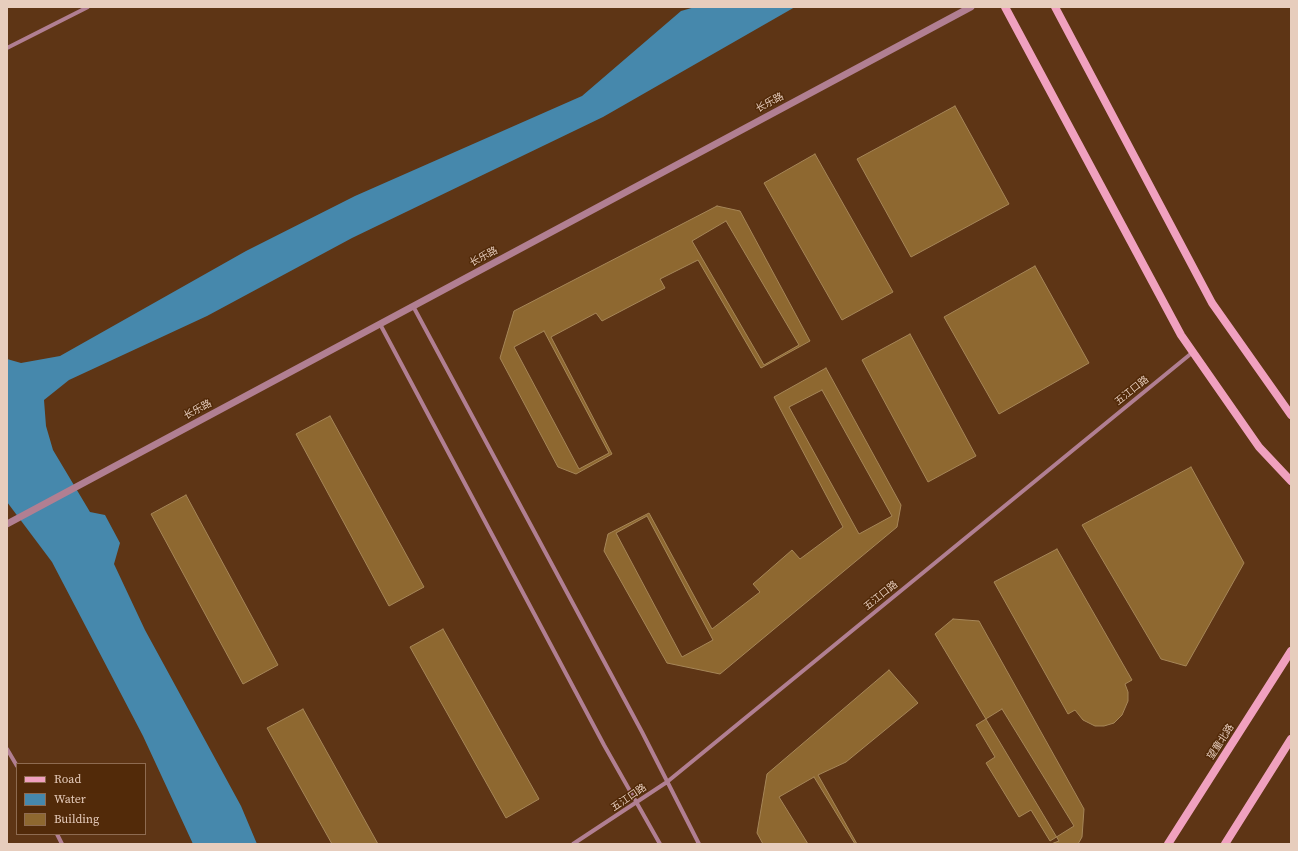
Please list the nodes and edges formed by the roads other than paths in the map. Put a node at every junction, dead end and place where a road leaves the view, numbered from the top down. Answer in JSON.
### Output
{"nodes":[{"id":1,"x":88,"y":7,"type":"edge"},
{"id":2,"x":971,"y":7,"type":"edge"},
{"id":3,"x":1005,"y":7,"type":"edge"},
{"id":4,"x":1055,"y":7,"type":"edge"},
{"id":5,"x":7,"y":48,"type":"edge"},
{"id":6,"x":413,"y":306,"type":"junction"},
{"id":7,"x":380,"y":324,"type":"junction"},
{"id":8,"x":1193,"y":352,"type":"junction"},
{"id":9,"x":1291,"y":415,"type":"edge"},
{"id":10,"x":1291,"y":481,"type":"edge"},
{"id":11,"x":9,"y":523,"type":"edge"},
{"id":12,"x":1291,"y":650,"type":"edge"},
{"id":13,"x":1291,"y":739,"type":"edge"},
{"id":14,"x":7,"y":749,"type":"edge"},
{"id":15,"x":16,"y":764,"type":"edge"},
{"id":16,"x":667,"y":782,"type":"junction"},
{"id":17,"x":636,"y":802,"type":"junction"},
{"id":18,"x":58,"y":835,"type":"edge"},
{"id":19,"x":62,"y":844,"type":"edge"},
{"id":20,"x":573,"y":844,"type":"edge"},
{"id":21,"x":660,"y":844,"type":"edge"},
{"id":22,"x":699,"y":844,"type":"edge"},
{"id":23,"x":1168,"y":844,"type":"edge"},
{"id":24,"x":1225,"y":844,"type":"edge"}],
"edges":[{"from":1,"to":5,"type":"street"},
{"from":2,"to":6,"type":"street","name":"长乐路"},
{"from":3,"to":8,"type":"main road"},
{"from":4,"to":9,"type":"main road"},
{"from":6,"to":7,"type":"street","name":"长乐路"},
{"from":6,"to":16,"type":"street"},
{"from":7,"to":11,"type":"street","name":"长乐路"},
{"from":7,"to":17,"type":"street"},
{"from":8,"to":10,"type":"main road"},
{"from":8,"to":16,"type":"street","name":"五江口路"},
{"from":12,"to":23,"type":"main road","name":"望童北路"},
{"from":13,"to":24,"type":"main road"},
{"from":14,"to":15,"type":"street"},
{"from":16,"to":17,"type":"street","name":"五江口路"},
{"from":16,"to":22,"type":"street"},
{"from":17,"to":20,"type":"street","name":"五江口路"},
{"from":17,"to":21,"type":"street"},
{"from":18,"to":19,"type":"street"}]}
